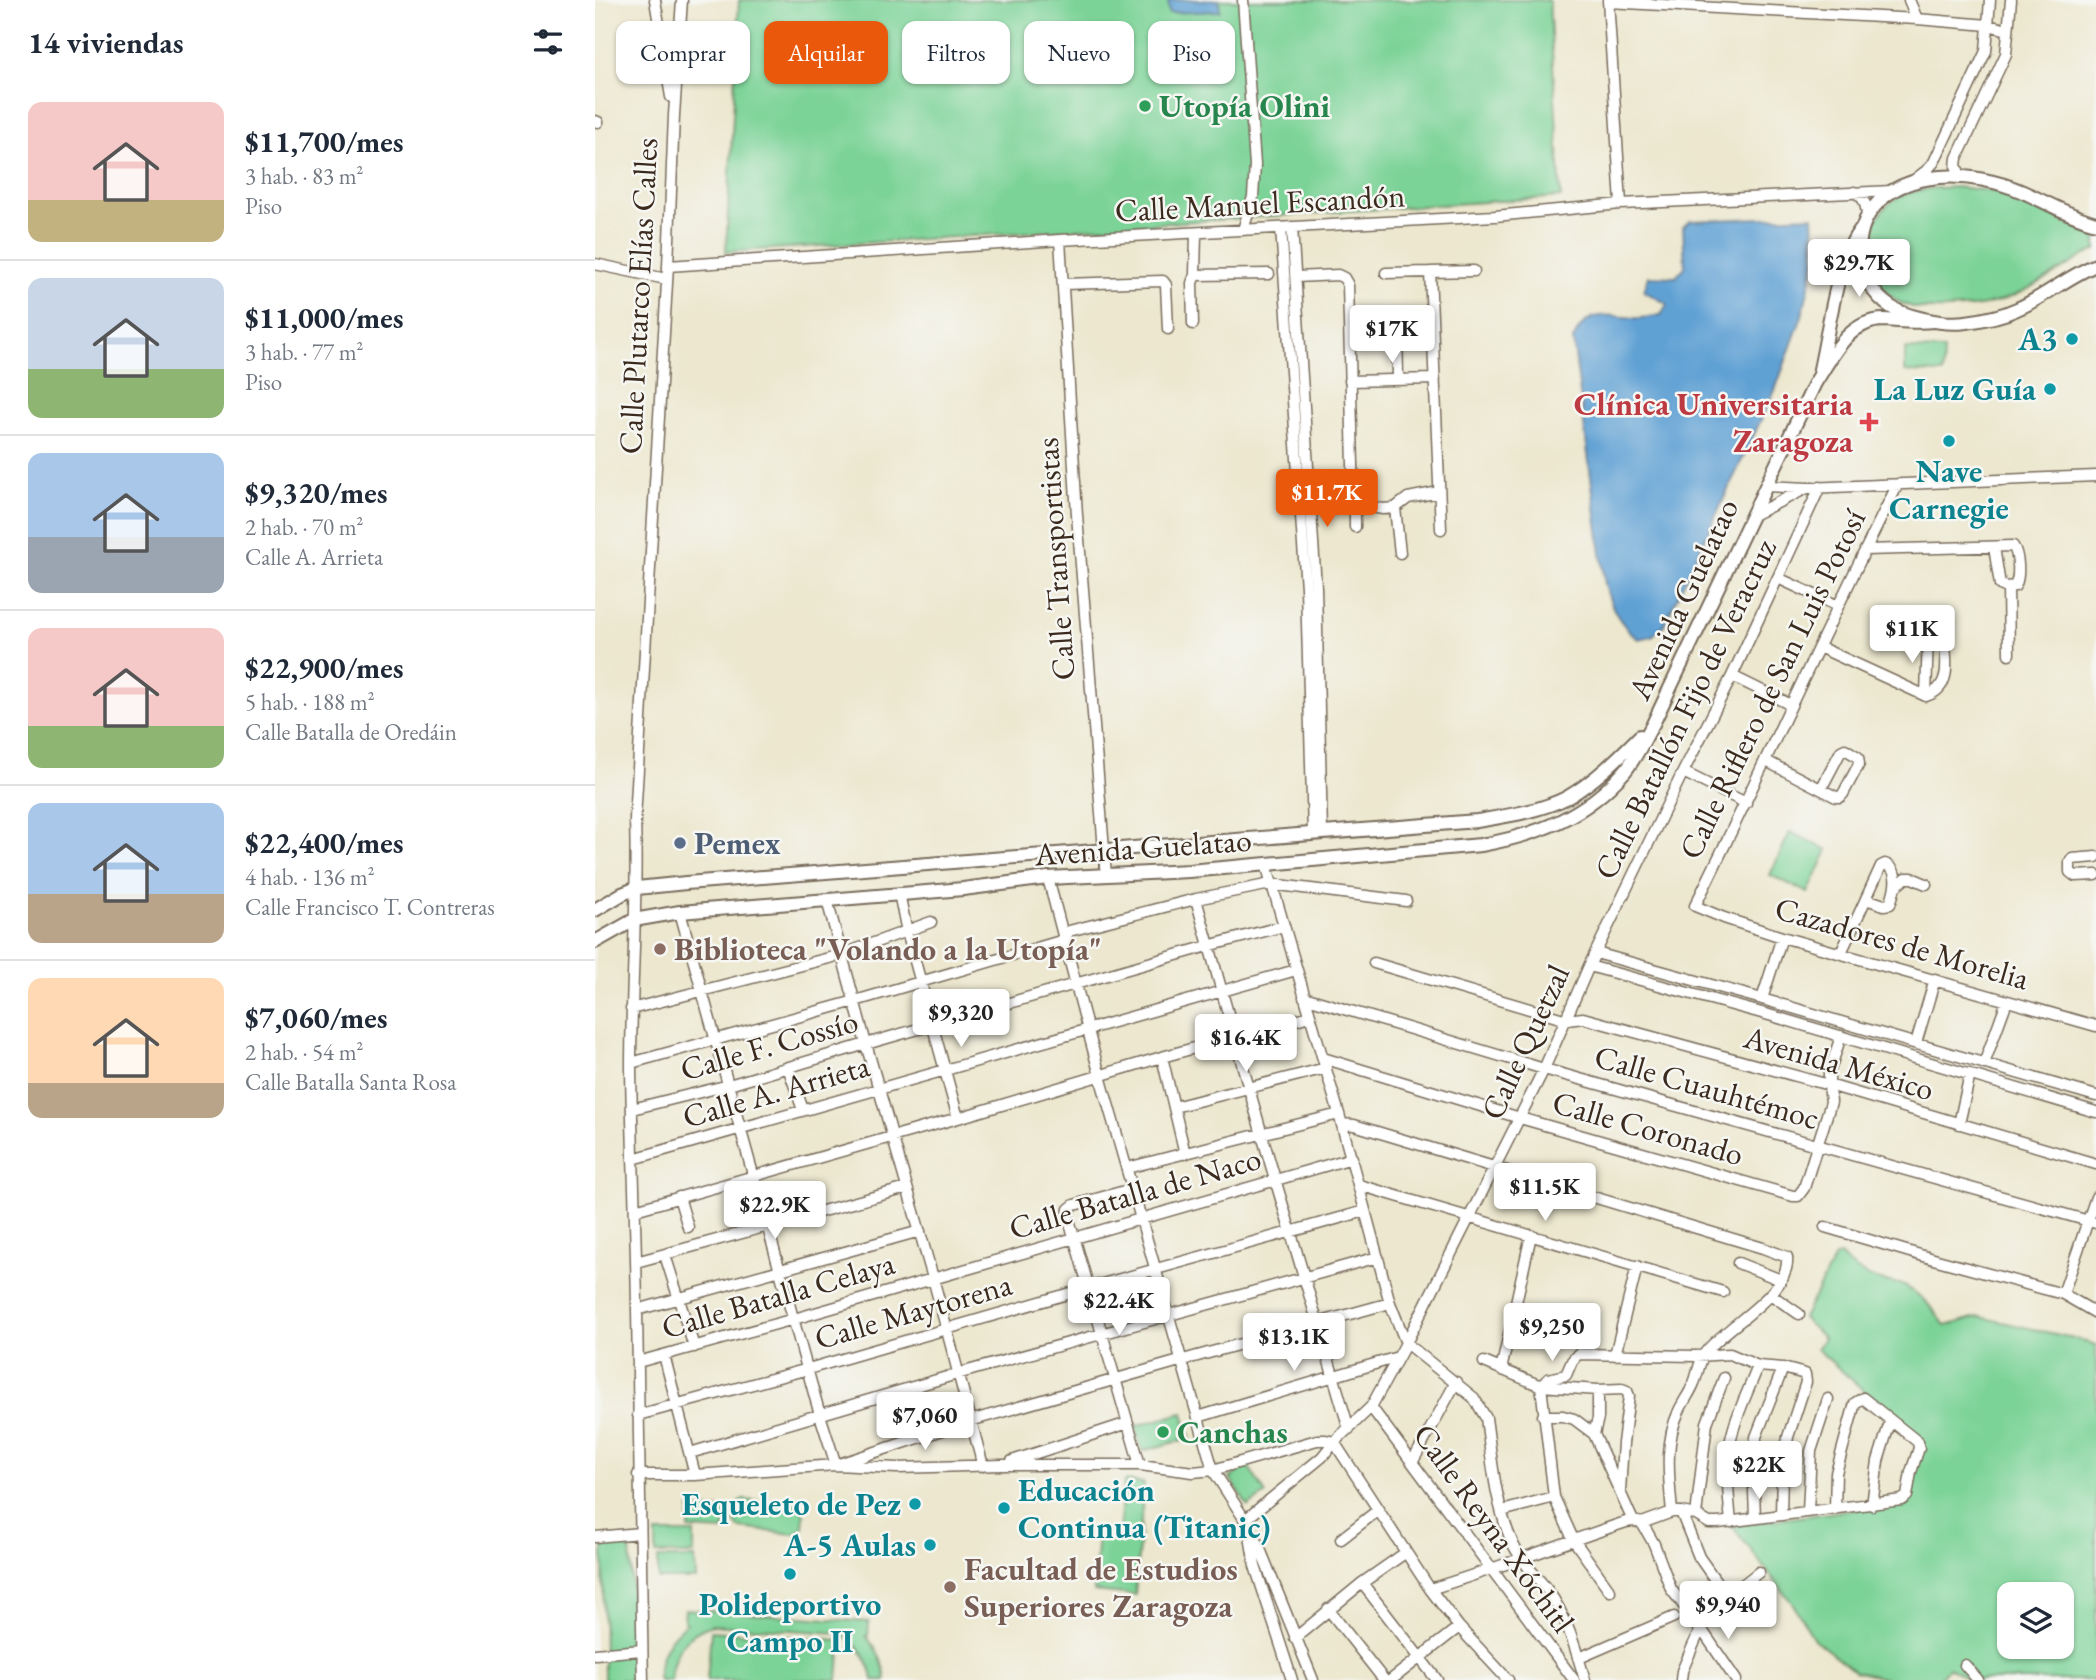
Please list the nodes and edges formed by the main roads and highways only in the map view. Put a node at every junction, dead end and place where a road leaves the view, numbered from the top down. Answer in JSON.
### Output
{"nodes":[{"id":1,"x":1865,"y":220,"type":"junction"},
{"id":2,"x":2096,"y":223,"type":"edge"},
{"id":3,"x":2096,"y":265,"type":"edge"},
{"id":4,"x":1934,"y":321,"type":"junction"},
{"id":5,"x":1815,"y":383,"type":"junction"},
{"id":6,"x":1653,"y":724,"type":"junction"},
{"id":7,"x":595,"y":910,"type":"edge"},
{"id":8,"x":595,"y":942,"type":"edge"}],
"edges":[{"from":1,"to":2,"type":"main road","name":"Avenida Guelatao"},
{"from":1,"to":4,"type":"main road"},
{"from":1,"to":5,"type":"main road","name":"Avenida Guelatao"},
{"from":3,"to":4,"type":"main road"},
{"from":4,"to":5,"type":"main road","name":"Avenida Guelatao"},
{"from":5,"to":6,"type":"main road","name":"Avenida Guelatao"},
{"from":6,"to":7,"type":"main road","name":"Avenida Guelatao"},
{"from":6,"to":8,"type":"main road","name":"Avenida Guelatao"}]}
